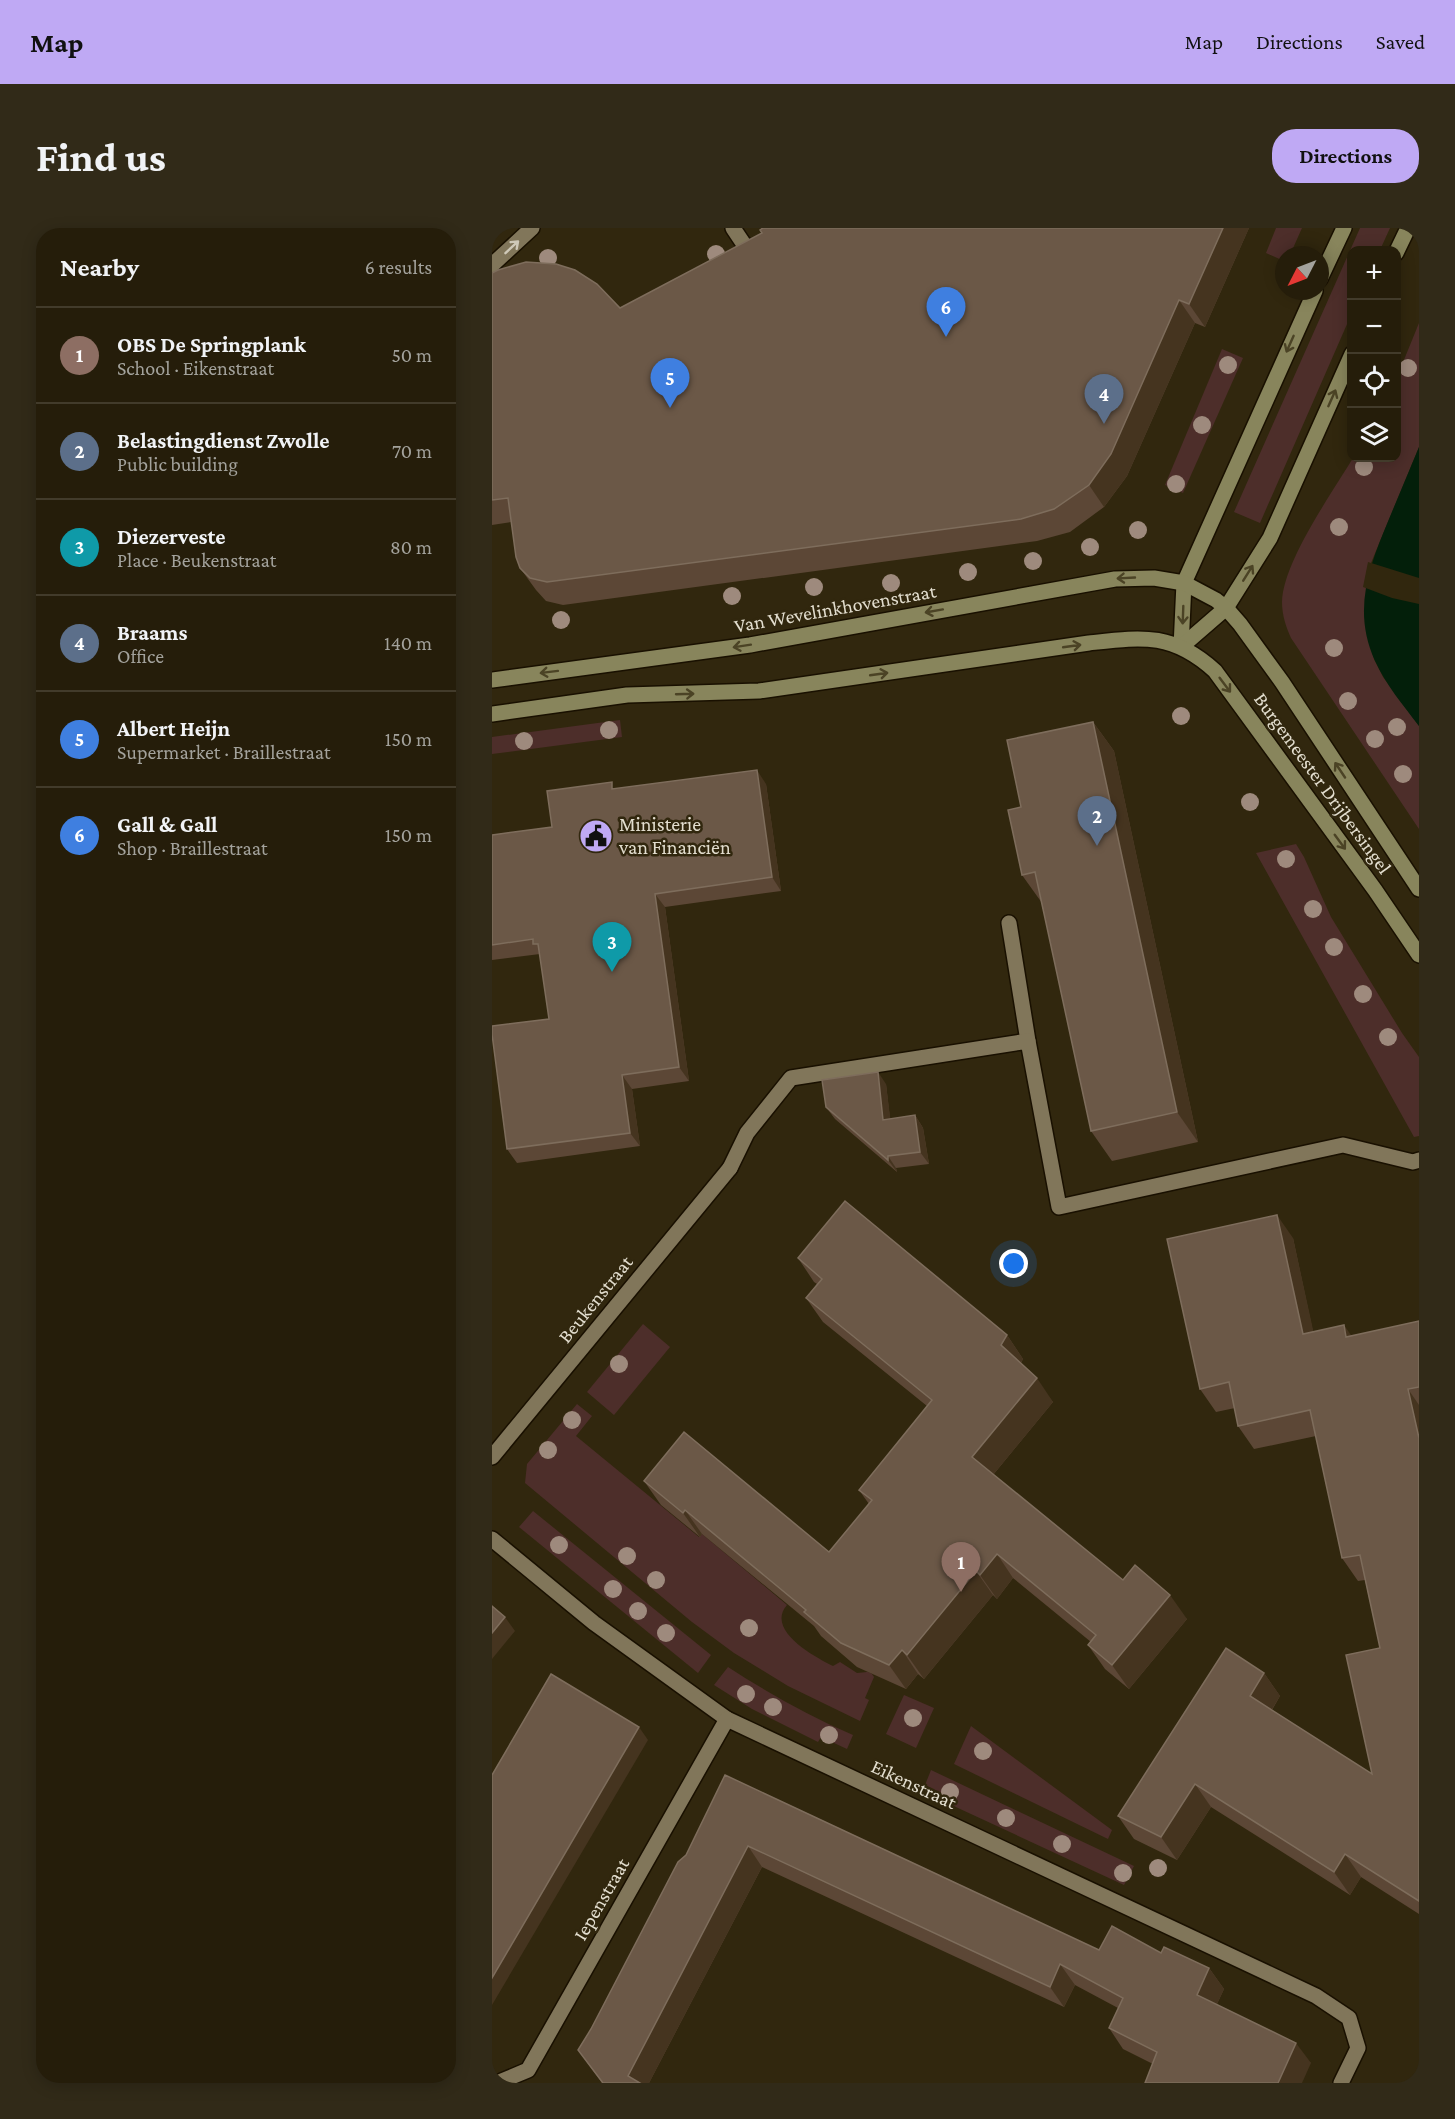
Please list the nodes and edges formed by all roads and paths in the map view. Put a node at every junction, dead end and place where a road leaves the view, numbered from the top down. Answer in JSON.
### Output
{"nodes":[{"id":1,"x":532,"y":228,"type":"edge"},
{"id":2,"x":733,"y":228,"type":"edge"},
{"id":3,"x":1344,"y":228,"type":"edge"},
{"id":4,"x":1408,"y":228,"type":"edge"},
{"id":5,"x":772,"y":243,"type":"edge"},
{"id":6,"x":1399,"y":246,"type":"edge"},
{"id":7,"x":1329,"y":260,"type":"edge"},
{"id":8,"x":492,"y":265,"type":"edge"},
{"id":9,"x":1311,"y":300,"type":"edge"},
{"id":10,"x":1347,"y":365,"type":"edge"},
{"id":11,"x":1184,"y":583,"type":"junction"},
{"id":12,"x":1226,"y":608,"type":"junction"},
{"id":13,"x":1181,"y":647,"type":"junction"},
{"id":14,"x":492,"y":680,"type":"edge"},
{"id":15,"x":492,"y":714,"type":"edge"},
{"id":16,"x":1419,"y":889,"type":"edge"},
{"id":17,"x":1009,"y":923,"type":"dead end"},
{"id":18,"x":1419,"y":955,"type":"edge"},
{"id":19,"x":1028,"y":1041,"type":"junction"},
{"id":20,"x":1419,"y":1160,"type":"edge"},
{"id":21,"x":492,"y":1457,"type":"edge"},
{"id":22,"x":492,"y":1539,"type":"edge"},
{"id":23,"x":727,"y":1719,"type":"junction"},
{"id":24,"x":532,"y":2076,"type":"edge"},
{"id":25,"x":497,"y":2083,"type":"edge"},
{"id":26,"x":1341,"y":2083,"type":"edge"}],
"edges":[{"from":8,"to":1,"type":"street","one_way":true},
{"from":2,"to":5,"type":"street"},
{"from":3,"to":7,"type":"main road"},
{"from":4,"to":6,"type":"main road"},
{"from":9,"to":11,"type":"main road","one_way":true},
{"from":12,"to":10,"type":"main road","one_way":true},
{"from":11,"to":12,"type":"main road","name":"Burgemeester Drijbersingel"},
{"from":11,"to":13,"type":"main road","one_way":true},
{"from":11,"to":14,"type":"main road","name":"Van Wevelinkhovenstraat","one_way":true},
{"from":12,"to":13,"type":"main road"},
{"from":16,"to":12,"type":"main road","name":"Burgemeester Drijbersingel","one_way":true},
{"from":15,"to":13,"type":"main road","one_way":true},
{"from":13,"to":18,"type":"main road","name":"Burgemeester Drijbersingel","one_way":true},
{"from":17,"to":19,"type":"street"},
{"from":19,"to":20,"type":"street"},
{"from":19,"to":21,"type":"street","name":"Beukenstraat"},
{"from":22,"to":23,"type":"street","name":"Eikenstraat"},
{"from":23,"to":24,"type":"street","name":"Iepenstraat"},
{"from":23,"to":26,"type":"street","name":"Eikenstraat"},
{"from":24,"to":25,"type":"street","name":"Iepenstraat"}]}
